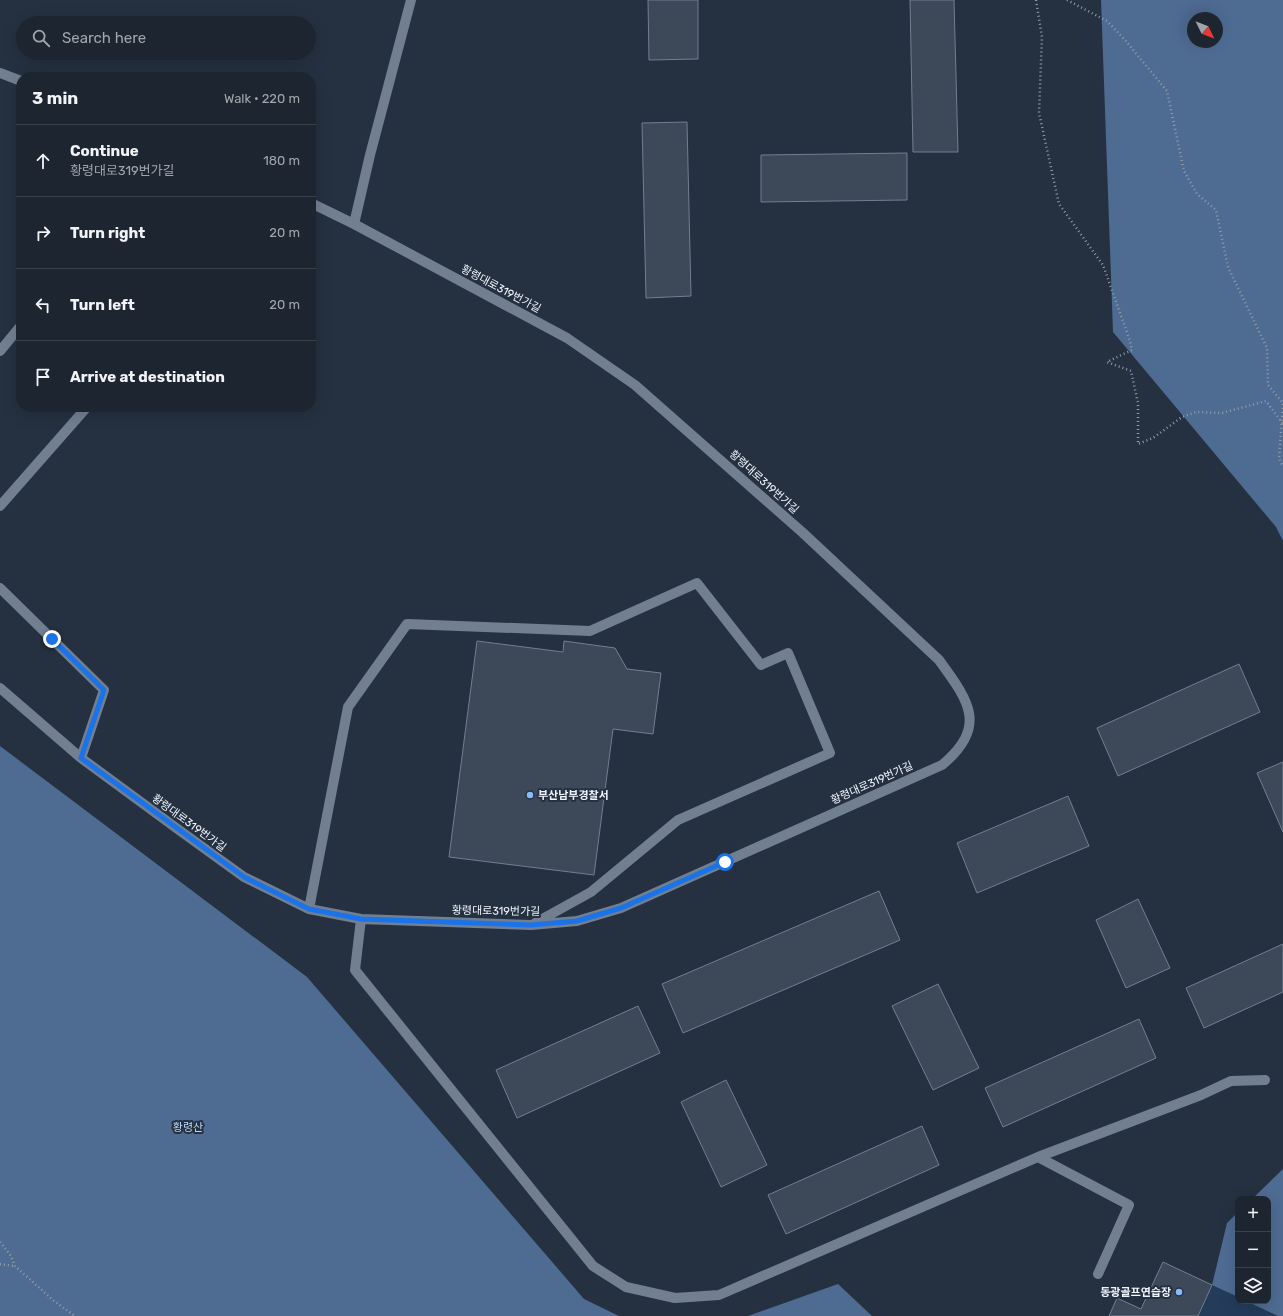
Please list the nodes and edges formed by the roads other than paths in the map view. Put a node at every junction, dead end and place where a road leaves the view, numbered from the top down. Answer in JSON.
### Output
{"nodes":[{"id":1,"x":411,"y":0,"type":"edge"},
{"id":2,"x":0,"y":73,"type":"edge"},
{"id":3,"x":16,"y":79,"type":"edge"},
{"id":4,"x":316,"y":205,"type":"edge"},
{"id":5,"x":354,"y":224,"type":"junction"},
{"id":6,"x":16,"y":332,"type":"edge"},
{"id":7,"x":0,"y":351,"type":"edge"},
{"id":8,"x":83,"y":412,"type":"edge"},
{"id":9,"x":0,"y":506,"type":"edge"},
{"id":10,"x":0,"y":588,"type":"edge"},
{"id":11,"x":0,"y":688,"type":"edge"},
{"id":12,"x":81,"y":758,"type":"junction"},
{"id":13,"x":309,"y":909,"type":"junction"},
{"id":14,"x":361,"y":919,"type":"junction"},
{"id":15,"x":531,"y":925,"type":"junction"},
{"id":16,"x":1265,"y":1080,"type":"dead end"},
{"id":17,"x":1038,"y":1157,"type":"junction"},
{"id":18,"x":1098,"y":1274,"type":"dead end"}],
"edges":[{"from":1,"to":5,"type":"street"},
{"from":2,"to":3,"type":"street"},
{"from":4,"to":5,"type":"street","name":"황령대로319번가길"},
{"from":5,"to":15,"type":"street","name":"황령대로319번가길"},
{"from":6,"to":7,"type":"street"},
{"from":8,"to":9,"type":"street"},
{"from":10,"to":12,"type":"street"},
{"from":11,"to":12,"type":"street","name":"황령대로319번가길"},
{"from":12,"to":13,"type":"street","name":"황령대로319번가길"},
{"from":13,"to":14,"type":"street","name":"황령대로319번가길"},
{"from":13,"to":15,"type":"street"},
{"from":14,"to":15,"type":"street","name":"황령대로319번가길"},
{"from":14,"to":17,"type":"street"},
{"from":16,"to":17,"type":"street"},
{"from":17,"to":18,"type":"street"}]}
